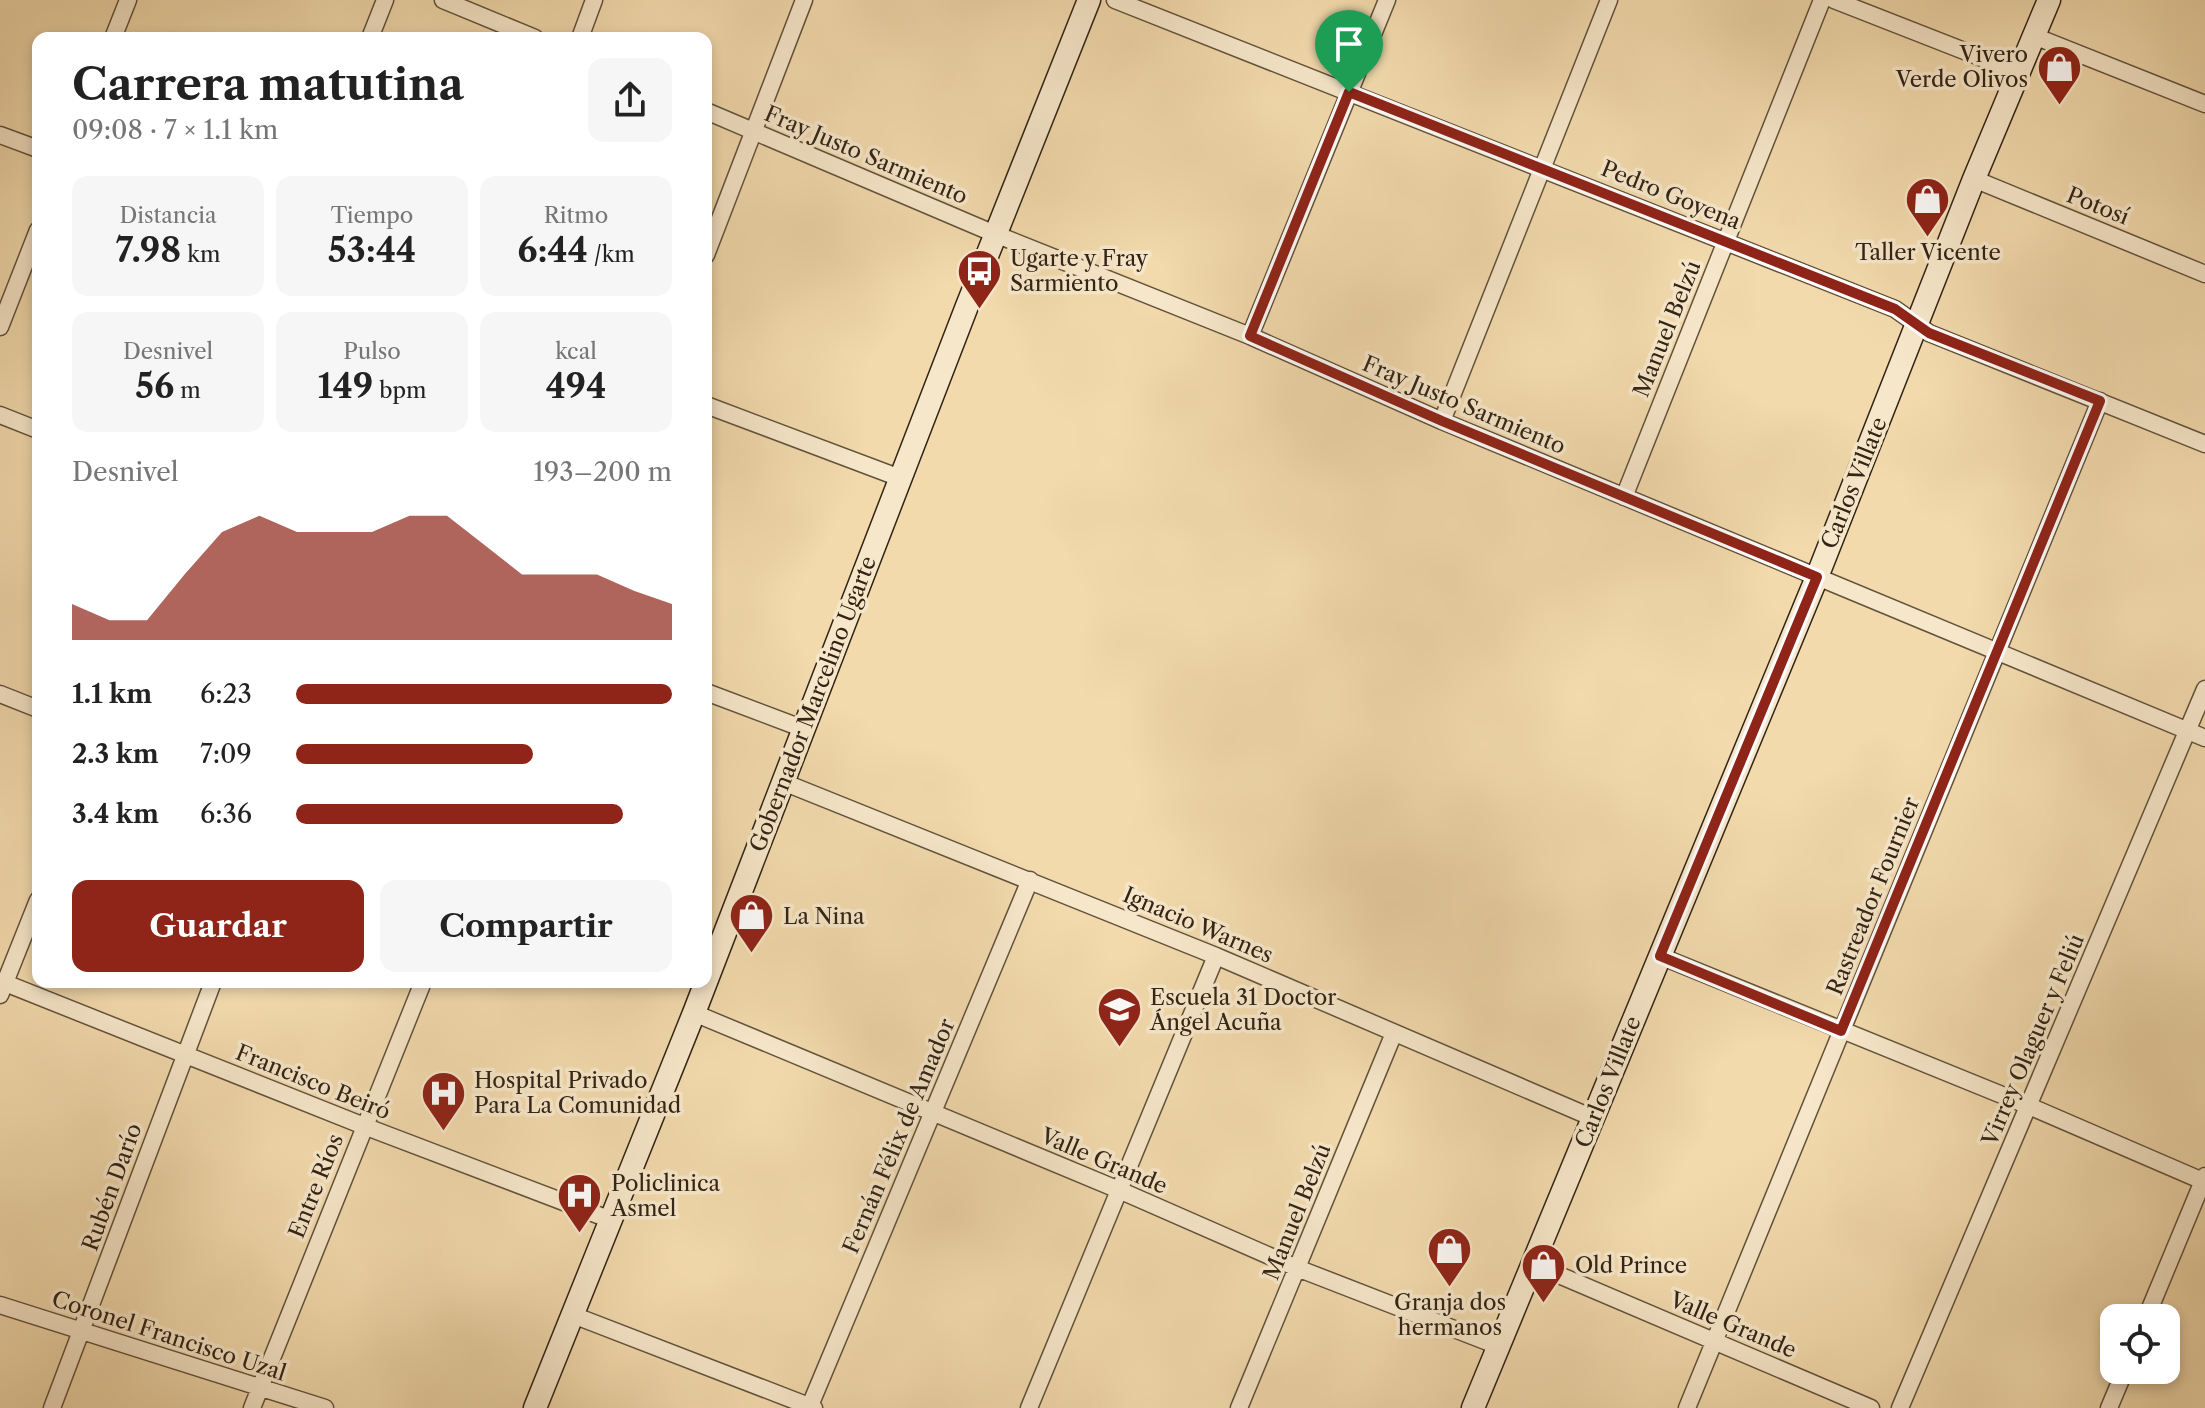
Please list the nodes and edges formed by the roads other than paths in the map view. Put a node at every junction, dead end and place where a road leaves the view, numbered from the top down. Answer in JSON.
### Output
{"nodes":[{"id":1,"x":128,"y":0,"type":"edge"},
{"id":2,"x":385,"y":0,"type":"edge"},
{"id":3,"x":443,"y":0,"type":"edge"},
{"id":4,"x":594,"y":0,"type":"edge"},
{"id":5,"x":804,"y":0,"type":"edge"},
{"id":6,"x":1089,"y":0,"type":"edge"},
{"id":7,"x":1115,"y":0,"type":"edge"},
{"id":8,"x":1387,"y":0,"type":"edge"},
{"id":9,"x":1609,"y":0,"type":"edge"},
{"id":10,"x":1822,"y":0,"type":"edge"},
{"id":11,"x":1834,"y":0,"type":"edge"},
{"id":12,"x":2049,"y":0,"type":"edge"},
{"id":13,"x":115,"y":32,"type":"edge"},
{"id":14,"x":372,"y":32,"type":"edge"},
{"id":15,"x":520,"y":32,"type":"edge"},
{"id":16,"x":582,"y":32,"type":"edge"},
{"id":17,"x":2034,"y":36,"type":"junction"},
{"id":18,"x":2018,"y":72,"type":"junction"},
{"id":19,"x":1349,"y":92,"type":"junction"},
{"id":20,"x":2205,"y":104,"type":"edge"},
{"id":21,"x":712,"y":114,"type":"edge"},
{"id":22,"x":753,"y":131,"type":"junction"},
{"id":23,"x":0,"y":135,"type":"edge"},
{"id":24,"x":32,"y":147,"type":"edge"},
{"id":25,"x":1542,"y":168,"type":"junction"},
{"id":26,"x":1974,"y":179,"type":"junction"},
{"id":27,"x":995,"y":234,"type":"junction"},
{"id":28,"x":712,"y":239,"type":"edge"},
{"id":29,"x":1726,"y":241,"type":"junction"},
{"id":30,"x":32,"y":245,"type":"edge"},
{"id":31,"x":2205,"y":274,"type":"edge"},
{"id":32,"x":1917,"y":324,"type":"junction"},
{"id":33,"x":0,"y":327,"type":"edge"},
{"id":34,"x":1250,"y":336,"type":"junction"},
{"id":35,"x":2100,"y":401,"type":"junction"},
{"id":36,"x":712,"y":407,"type":"edge"},
{"id":37,"x":0,"y":415,"type":"edge"},
{"id":38,"x":1442,"y":421,"type":"junction"},
{"id":39,"x":32,"y":428,"type":"edge"},
{"id":40,"x":2205,"y":444,"type":"edge"},
{"id":41,"x":900,"y":478,"type":"junction"},
{"id":42,"x":1624,"y":497,"type":"junction"},
{"id":43,"x":1817,"y":577,"type":"junction"},
{"id":44,"x":1997,"y":652,"type":"junction"},
{"id":45,"x":2205,"y":689,"type":"edge"},
{"id":46,"x":0,"y":694,"type":"edge"},
{"id":47,"x":712,"y":694,"type":"edge"},
{"id":48,"x":32,"y":707,"type":"edge"},
{"id":49,"x":804,"y":729,"type":"junction"},
{"id":50,"x":2188,"y":731,"type":"junction"},
{"id":51,"x":2205,"y":738,"type":"edge"},
{"id":52,"x":783,"y":782,"type":"junction"},
{"id":53,"x":1030,"y":880,"type":"junction"},
{"id":54,"x":32,"y":914,"type":"edge"},
{"id":55,"x":1216,"y":956,"type":"junction"},
{"id":56,"x":1660,"y":956,"type":"junction"},
{"id":57,"x":712,"y":963,"type":"edge"},
{"id":58,"x":2,"y":986,"type":"edge"},
{"id":59,"x":211,"y":988,"type":"edge"},
{"id":60,"x":421,"y":988,"type":"edge"},
{"id":61,"x":703,"y":988,"type":"edge"},
{"id":62,"x":694,"y":1013,"type":"junction"},
{"id":63,"x":1841,"y":1031,"type":"junction"},
{"id":64,"x":1394,"y":1033,"type":"junction"},
{"id":65,"x":184,"y":1054,"type":"junction"},
{"id":66,"x":2029,"y":1106,"type":"junction"},
{"id":67,"x":932,"y":1114,"type":"junction"},
{"id":68,"x":1593,"y":1118,"type":"junction"},
{"id":69,"x":364,"y":1126,"type":"junction"},
{"id":70,"x":2204,"y":1180,"type":"edge"},
{"id":71,"x":1119,"y":1190,"type":"junction"},
{"id":72,"x":611,"y":1220,"type":"junction"},
{"id":73,"x":1533,"y":1264,"type":"junction"},
{"id":74,"x":1297,"y":1268,"type":"junction"},
{"id":75,"x":2152,"y":1304,"type":"edge"},
{"id":76,"x":0,"y":1305,"type":"edge"},
{"id":77,"x":573,"y":1315,"type":"junction"},
{"id":78,"x":82,"y":1331,"type":"junction"},
{"id":79,"x":1714,"y":1341,"type":"junction"},
{"id":80,"x":1498,"y":1346,"type":"junction"},
{"id":81,"x":2119,"y":1384,"type":"edge"},
{"id":82,"x":260,"y":1387,"type":"junction"},
{"id":83,"x":811,"y":1407,"type":"edge"},
{"id":84,"x":52,"y":1408,"type":"edge"},
{"id":85,"x":252,"y":1408,"type":"edge"},
{"id":86,"x":325,"y":1408,"type":"edge"},
{"id":87,"x":535,"y":1408,"type":"edge"},
{"id":88,"x":1029,"y":1408,"type":"edge"},
{"id":89,"x":1239,"y":1408,"type":"edge"},
{"id":90,"x":1473,"y":1408,"type":"edge"},
{"id":91,"x":1687,"y":1408,"type":"edge"},
{"id":92,"x":1871,"y":1408,"type":"edge"},
{"id":93,"x":1900,"y":1408,"type":"edge"},
{"id":94,"x":2109,"y":1408,"type":"edge"}],
"edges":[{"from":1,"to":13,"type":"street"},
{"from":2,"to":14,"type":"street"},
{"from":3,"to":15,"type":"street"},
{"from":4,"to":16,"type":"street"},
{"from":5,"to":22,"type":"street"},
{"from":6,"to":27,"type":"street","name":"Gobernador Marcelino Ugarte"},
{"from":7,"to":19,"type":"street","name":"Pedro Goyena"},
{"from":8,"to":19,"type":"street"},
{"from":9,"to":25,"type":"street"},
{"from":10,"to":29,"type":"street","name":"Manuel Belzú"},
{"from":11,"to":18,"type":"street"},
{"from":12,"to":17,"type":"street","name":"Carlos Villate"},
{"from":17,"to":18,"type":"street","name":"Carlos Villate"},
{"from":17,"to":20,"type":"street"},
{"from":18,"to":26,"type":"street","name":"Carlos Villate"},
{"from":19,"to":25,"type":"street","name":"Pedro Goyena"},
{"from":19,"to":34,"type":"street"},
{"from":21,"to":22,"type":"street","name":"Fray Justo Sarmiento"},
{"from":22,"to":27,"type":"street","name":"Fray Justo Sarmiento"},
{"from":22,"to":28,"type":"street"},
{"from":23,"to":24,"type":"street"},
{"from":25,"to":29,"type":"street","name":"Pedro Goyena"},
{"from":25,"to":38,"type":"street"},
{"from":26,"to":31,"type":"street","name":"Potosí"},
{"from":26,"to":32,"type":"street","name":"Carlos Villate"},
{"from":27,"to":34,"type":"street","name":"Fray Justo Sarmiento"},
{"from":27,"to":41,"type":"street","name":"Gobernador Marcelino Ugarte"},
{"from":29,"to":32,"type":"street","name":"Pedro Goyena"},
{"from":29,"to":42,"type":"street","name":"Manuel Belzú"},
{"from":30,"to":33,"type":"street"},
{"from":32,"to":35,"type":"street","name":"Pedro Goyena"},
{"from":32,"to":43,"type":"street","name":"Carlos Villate"},
{"from":34,"to":38,"type":"street","name":"Fray Justo Sarmiento"},
{"from":35,"to":40,"type":"street","name":"Pedro Goyena"},
{"from":35,"to":44,"type":"street","name":"Rastreador Fournier"},
{"from":36,"to":41,"type":"street"},
{"from":37,"to":39,"type":"street"},
{"from":38,"to":42,"type":"street","name":"Fray Justo Sarmiento"},
{"from":41,"to":49,"type":"street","name":"Gobernador Marcelino Ugarte"},
{"from":42,"to":43,"type":"street","name":"Fray Justo Sarmiento"},
{"from":43,"to":44,"type":"street","name":"Fray Justo Sarmiento"},
{"from":43,"to":56,"type":"street","name":"Carlos Villate"},
{"from":44,"to":50,"type":"street","name":"Fray Justo Sarmiento"},
{"from":44,"to":63,"type":"street","name":"Rastreador Fournier"},
{"from":45,"to":50,"type":"street","name":"Virrey Olaguer y Feliú"},
{"from":46,"to":48,"type":"street"},
{"from":47,"to":49,"type":"street"},
{"from":49,"to":52,"type":"street","name":"Gobernador Marcelino Ugarte"},
{"from":50,"to":51,"type":"street","name":"Fray Justo Sarmiento"},
{"from":50,"to":66,"type":"street","name":"Virrey Olaguer y Feliú"},
{"from":52,"to":53,"type":"street","name":"Ignacio Warnes"},
{"from":52,"to":57,"type":"street","name":"Gobernador Marcelino Ugarte"},
{"from":53,"to":55,"type":"street","name":"Ignacio Warnes"},
{"from":53,"to":67,"type":"street","name":"Fernán Félix de Amador"},
{"from":54,"to":58,"type":"street"},
{"from":55,"to":64,"type":"street","name":"Ignacio Warnes"},
{"from":55,"to":71,"type":"street"},
{"from":56,"to":63,"type":"street"},
{"from":56,"to":68,"type":"street","name":"Carlos Villate"},
{"from":58,"to":65,"type":"street","name":"Francisco Beiró"},
{"from":59,"to":65,"type":"street","name":"Rubén Darío"},
{"from":60,"to":69,"type":"street","name":"Entre Ríos"},
{"from":61,"to":62,"type":"street","name":"Gobernador Marcelino Ugarte"},
{"from":62,"to":67,"type":"street","name":"Valle Grande"},
{"from":62,"to":72,"type":"street","name":"Gobernador Marcelino Ugarte"},
{"from":63,"to":66,"type":"street"},
{"from":63,"to":79,"type":"street","name":"Rastreador Fournier"},
{"from":64,"to":68,"type":"street","name":"Ignacio Warnes"},
{"from":64,"to":74,"type":"street","name":"Manuel Belzú"},
{"from":65,"to":69,"type":"street","name":"Francisco Beiró"},
{"from":65,"to":78,"type":"street","name":"Rubén Darío"},
{"from":66,"to":70,"type":"street"},
{"from":66,"to":93,"type":"street","name":"Virrey Olaguer y Feliú"},
{"from":67,"to":71,"type":"street","name":"Valle Grande"},
{"from":67,"to":83,"type":"street","name":"Fernán Félix de Amador"},
{"from":68,"to":73,"type":"street","name":"Carlos Villate"},
{"from":69,"to":72,"type":"street","name":"Francisco Beiró"},
{"from":69,"to":82,"type":"street","name":"Entre Ríos"},
{"from":70,"to":75,"type":"street"},
{"from":71,"to":74,"type":"street","name":"Valle Grande"},
{"from":71,"to":88,"type":"street"},
{"from":72,"to":77,"type":"street","name":"Gobernador Marcelino Ugarte"},
{"from":73,"to":79,"type":"street","name":"Valle Grande"},
{"from":73,"to":80,"type":"street","name":"Carlos Villate"},
{"from":74,"to":80,"type":"street","name":"Valle Grande"},
{"from":74,"to":89,"type":"street","name":"Manuel Belzú"},
{"from":76,"to":78,"type":"street","name":"Coronel Francisco Uzal"},
{"from":77,"to":83,"type":"street"},
{"from":77,"to":87,"type":"street","name":"Gobernador Marcelino Ugarte"},
{"from":78,"to":82,"type":"street","name":"Coronel Francisco Uzal"},
{"from":78,"to":84,"type":"street","name":"Rubén Darío"},
{"from":79,"to":91,"type":"street","name":"Rastreador Fournier"},
{"from":79,"to":92,"type":"street","name":"Valle Grande"},
{"from":80,"to":90,"type":"street","name":"Carlos Villate"},
{"from":81,"to":94,"type":"street"},
{"from":82,"to":85,"type":"street","name":"Entre Ríos"},
{"from":82,"to":86,"type":"street","name":"Coronel Francisco Uzal"}]}
